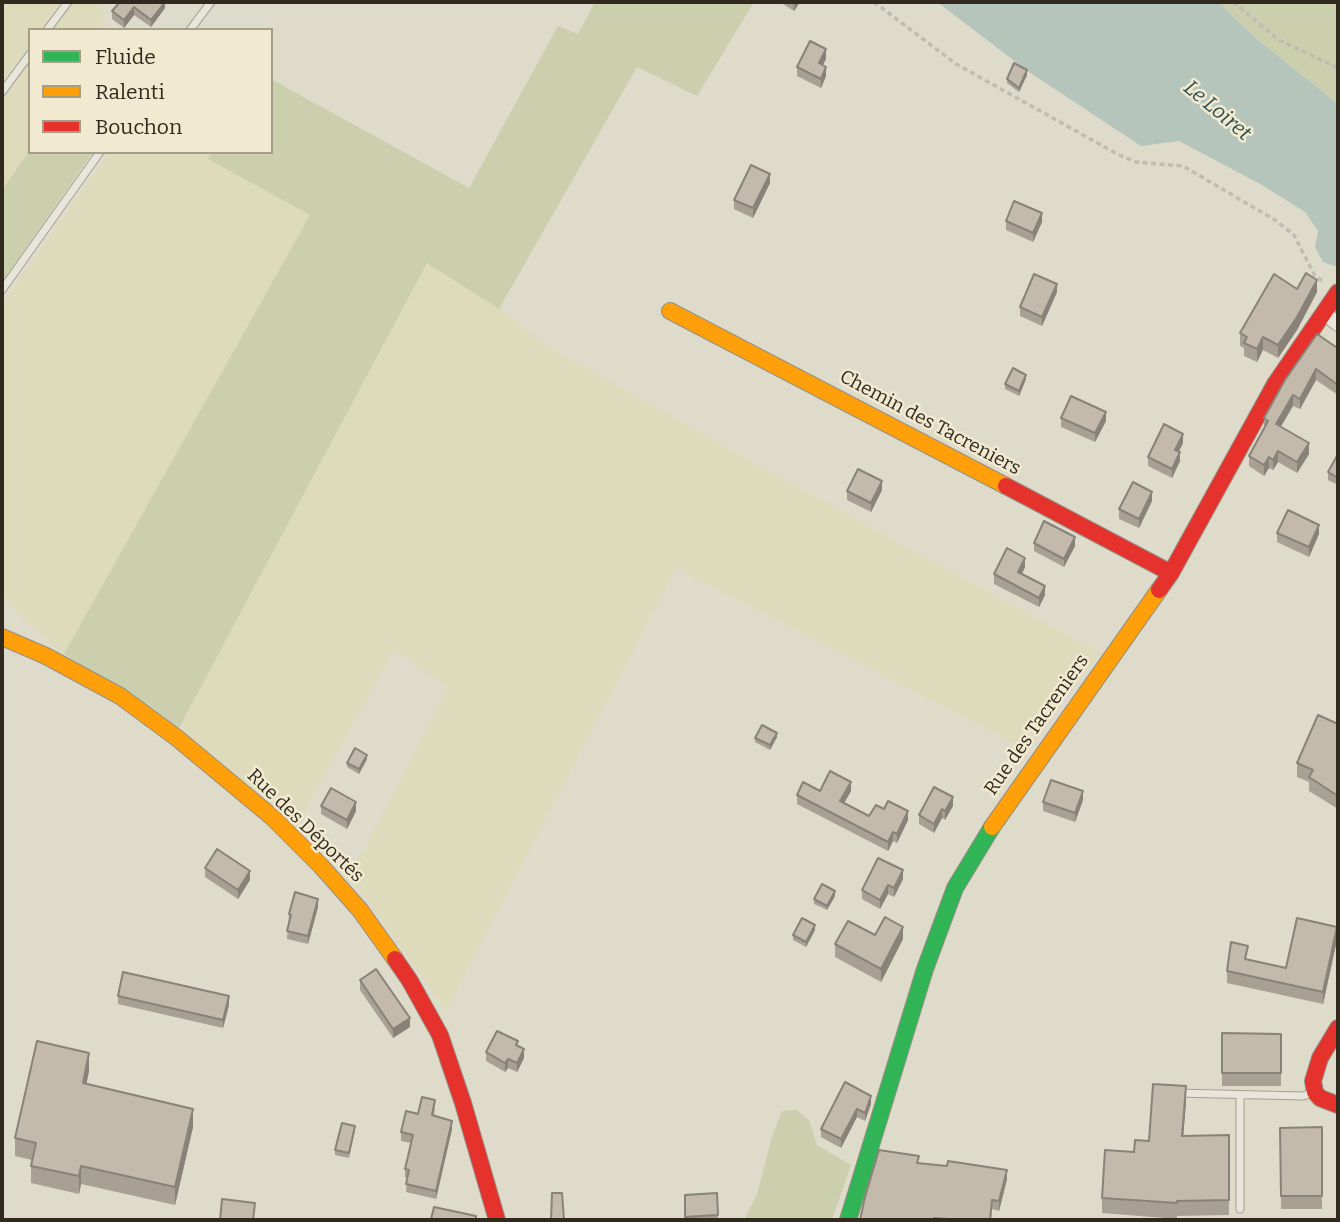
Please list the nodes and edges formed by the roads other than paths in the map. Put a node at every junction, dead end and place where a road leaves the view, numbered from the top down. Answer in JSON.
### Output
{"nodes":[{"id":1,"x":68,"y":2,"type":"edge"},
{"id":2,"x":211,"y":2,"type":"edge"},
{"id":3,"x":48,"y":28,"type":"edge"},
{"id":4,"x":192,"y":28,"type":"edge"},
{"id":5,"x":28,"y":57,"type":"edge"},
{"id":6,"x":2,"y":92,"type":"edge"},
{"id":7,"x":99,"y":154,"type":"edge"},
{"id":8,"x":1334,"y":289,"type":"edge"},
{"id":9,"x":2,"y":290,"type":"edge"},
{"id":10,"x":670,"y":311,"type":"dead end"},
{"id":11,"x":1324,"y":313,"type":"junction"},
{"id":12,"x":1338,"y":324,"type":"edge"},
{"id":13,"x":1171,"y":573,"type":"junction"},
{"id":14,"x":2,"y":637,"type":"edge"},
{"id":15,"x":1338,"y":1028,"type":"edge"},
{"id":16,"x":1315,"y":1092,"type":"junction"},
{"id":17,"x":1164,"y":1093,"type":"edge"},
{"id":18,"x":1240,"y":1095,"type":"junction"},
{"id":19,"x":1338,"y":1105,"type":"edge"},
{"id":20,"x":1240,"y":1209,"type":"dead end"},
{"id":21,"x":497,"y":1220,"type":"edge"},
{"id":22,"x":848,"y":1220,"type":"edge"}],
"edges":[{"from":1,"to":3,"type":"lane"},
{"from":2,"to":4,"type":"lane"},
{"from":5,"to":6,"type":"lane"},
{"from":7,"to":9,"type":"lane"},
{"from":8,"to":11,"type":"street","name":"Rue des Tacreniers"},
{"from":10,"to":13,"type":"street","name":"Chemin des Tacreniers"},
{"from":11,"to":12,"type":"street"},
{"from":11,"to":13,"type":"street","name":"Rue des Tacreniers"},
{"from":13,"to":22,"type":"street","name":"Rue des Tacreniers"},
{"from":14,"to":21,"type":"street","name":"Rue des Déportés"},
{"from":15,"to":16,"type":"street"},
{"from":16,"to":18,"type":"lane"},
{"from":16,"to":19,"type":"street"},
{"from":17,"to":18,"type":"lane"},
{"from":18,"to":20,"type":"lane"}]}
